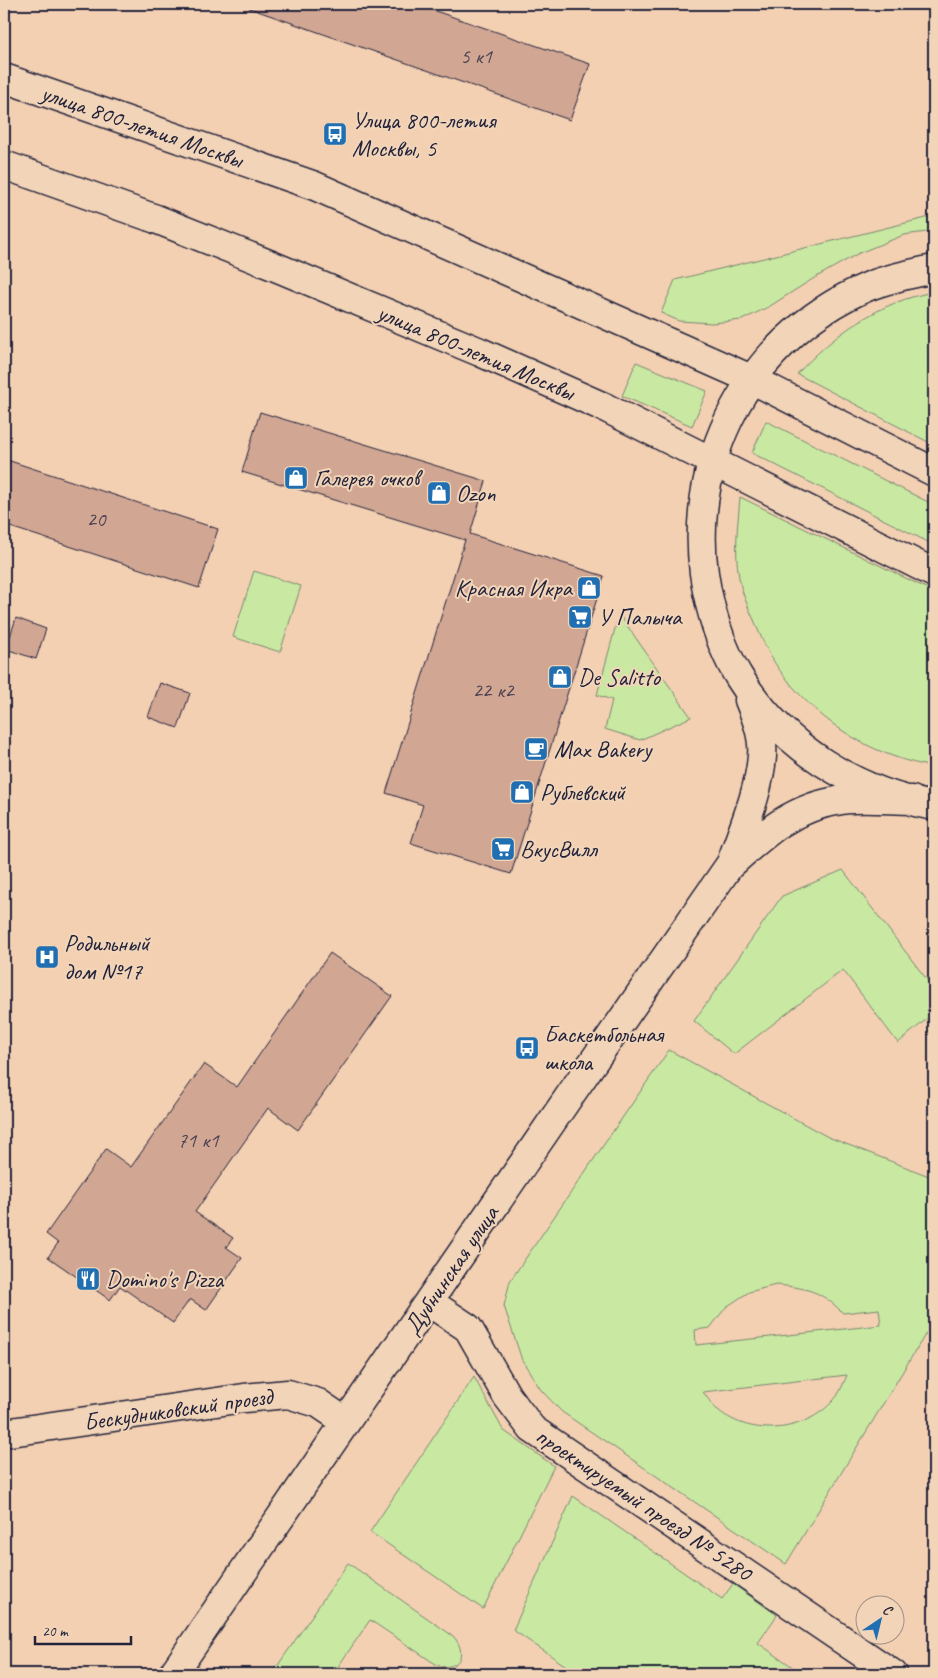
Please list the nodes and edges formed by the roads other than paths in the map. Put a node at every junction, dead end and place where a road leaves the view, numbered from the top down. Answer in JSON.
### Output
{"nodes":[{"id":1,"x":4,"y":78,"type":"edge"},
{"id":2,"x":4,"y":165,"type":"edge"},
{"id":3,"x":934,"y":269,"type":"edge"},
{"id":4,"x":751,"y":379,"type":"junction"},
{"id":5,"x":712,"y":460,"type":"junction"},
{"id":6,"x":934,"y":472,"type":"edge"},
{"id":7,"x":934,"y":573,"type":"edge"},
{"id":8,"x":739,"y":677,"type":"junction"},
{"id":9,"x":923,"y":803,"type":"edge"},
{"id":10,"x":729,"y":866,"type":"junction"},
{"id":11,"x":429,"y":1302,"type":"junction"},
{"id":12,"x":346,"y":1422,"type":"junction"},
{"id":13,"x":4,"y":1433,"type":"edge"},
{"id":14,"x":174,"y":1674,"type":"edge"},
{"id":15,"x":893,"y":1674,"type":"edge"}],
"edges":[{"from":1,"to":4,"type":"main road","name":"улица 800-летия Москвы"},
{"from":2,"to":5,"type":"main road","name":"улица 800-летия Москвы"},
{"from":3,"to":4,"type":"main road"},
{"from":4,"to":5,"type":"main road"},
{"from":4,"to":6,"type":"main road","name":"улица 800-летия Москвы"},
{"from":5,"to":7,"type":"main road","name":"улица 800-летия Москвы"},
{"from":5,"to":8,"type":"main road"},
{"from":8,"to":9,"type":"main road"},
{"from":8,"to":10,"type":"main road","name":"Дубнинская улица"},
{"from":9,"to":10,"type":"main road","name":"Дубнинская улица"},
{"from":10,"to":11,"type":"main road","name":"Дубнинская улица"},
{"from":11,"to":12,"type":"main road","name":"Дубнинская улица"},
{"from":11,"to":15,"type":"main road","name":"проектируемый проезд № 5280"},
{"from":12,"to":13,"type":"main road","name":"Бескудниковский проезд"},
{"from":12,"to":14,"type":"main road","name":"Дубнинская улица"}]}
